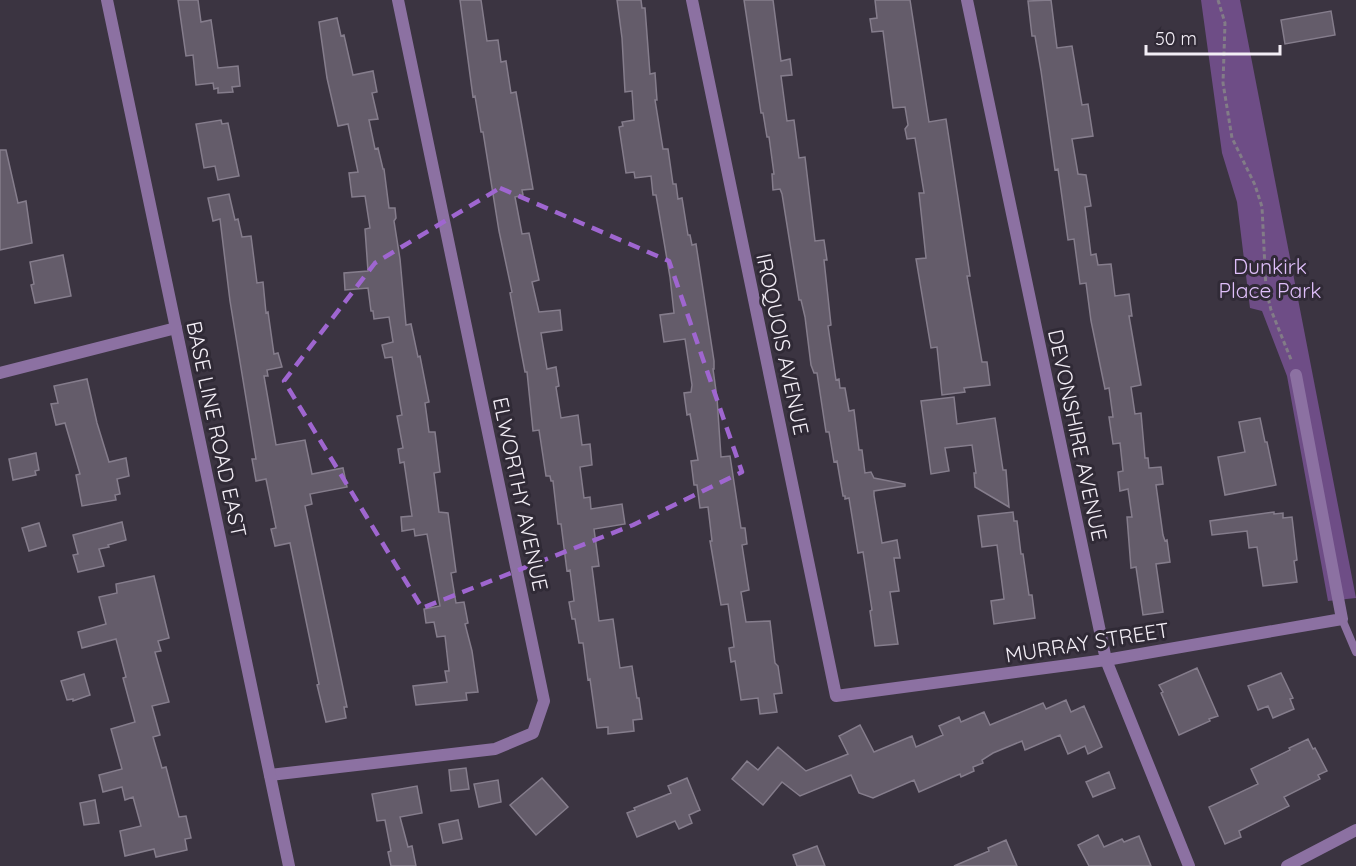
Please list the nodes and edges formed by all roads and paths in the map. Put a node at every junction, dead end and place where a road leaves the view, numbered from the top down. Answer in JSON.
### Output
{"nodes":[{"id":1,"x":107,"y":0,"type":"edge"},
{"id":2,"x":398,"y":0,"type":"edge"},
{"id":3,"x":692,"y":0,"type":"edge"},
{"id":4,"x":967,"y":0,"type":"edge"},
{"id":5,"x":1218,"y":0,"type":"edge"},
{"id":6,"x":176,"y":328,"type":"junction"},
{"id":7,"x":0,"y":373,"type":"edge"},
{"id":8,"x":1296,"y":375,"type":"joint"},
{"id":9,"x":1342,"y":619,"type":"junction"},
{"id":10,"x":1356,"y":652,"type":"edge"},
{"id":11,"x":1106,"y":660,"type":"junction"},
{"id":12,"x":836,"y":696,"type":"joint"},
{"id":13,"x":270,"y":775,"type":"junction"},
{"id":14,"x":1356,"y":830,"type":"edge"},
{"id":15,"x":289,"y":866,"type":"edge"},
{"id":16,"x":1190,"y":866,"type":"edge"},
{"id":17,"x":1287,"y":866,"type":"edge"}],
"edges":[{"from":1,"to":6,"type":"street","name":"BASE LINE ROAD EAST"},
{"from":2,"to":13,"type":"street","name":"ELWORTHY AVENUE"},
{"from":3,"to":12,"type":"street","name":"IROQUOIS AVENUE"},
{"from":4,"to":11,"type":"street","name":"DEVONSHIRE AVENUE"},
{"from":5,"to":8,"type":"path"},
{"from":6,"to":7,"type":"street"},
{"from":6,"to":13,"type":"street","name":"BASE LINE ROAD EAST"},
{"from":8,"to":9,"type":"street"},
{"from":9,"to":10,"type":"lane"},
{"from":9,"to":11,"type":"street","name":"MURRAY STREET"},
{"from":11,"to":12,"type":"street","name":"MURRAY STREET"},
{"from":11,"to":16,"type":"street","name":"DEVONSHIRE AVENUE"},
{"from":13,"to":15,"type":"street","name":"BASE LINE ROAD EAST"},
{"from":14,"to":17,"type":"street"}]}
